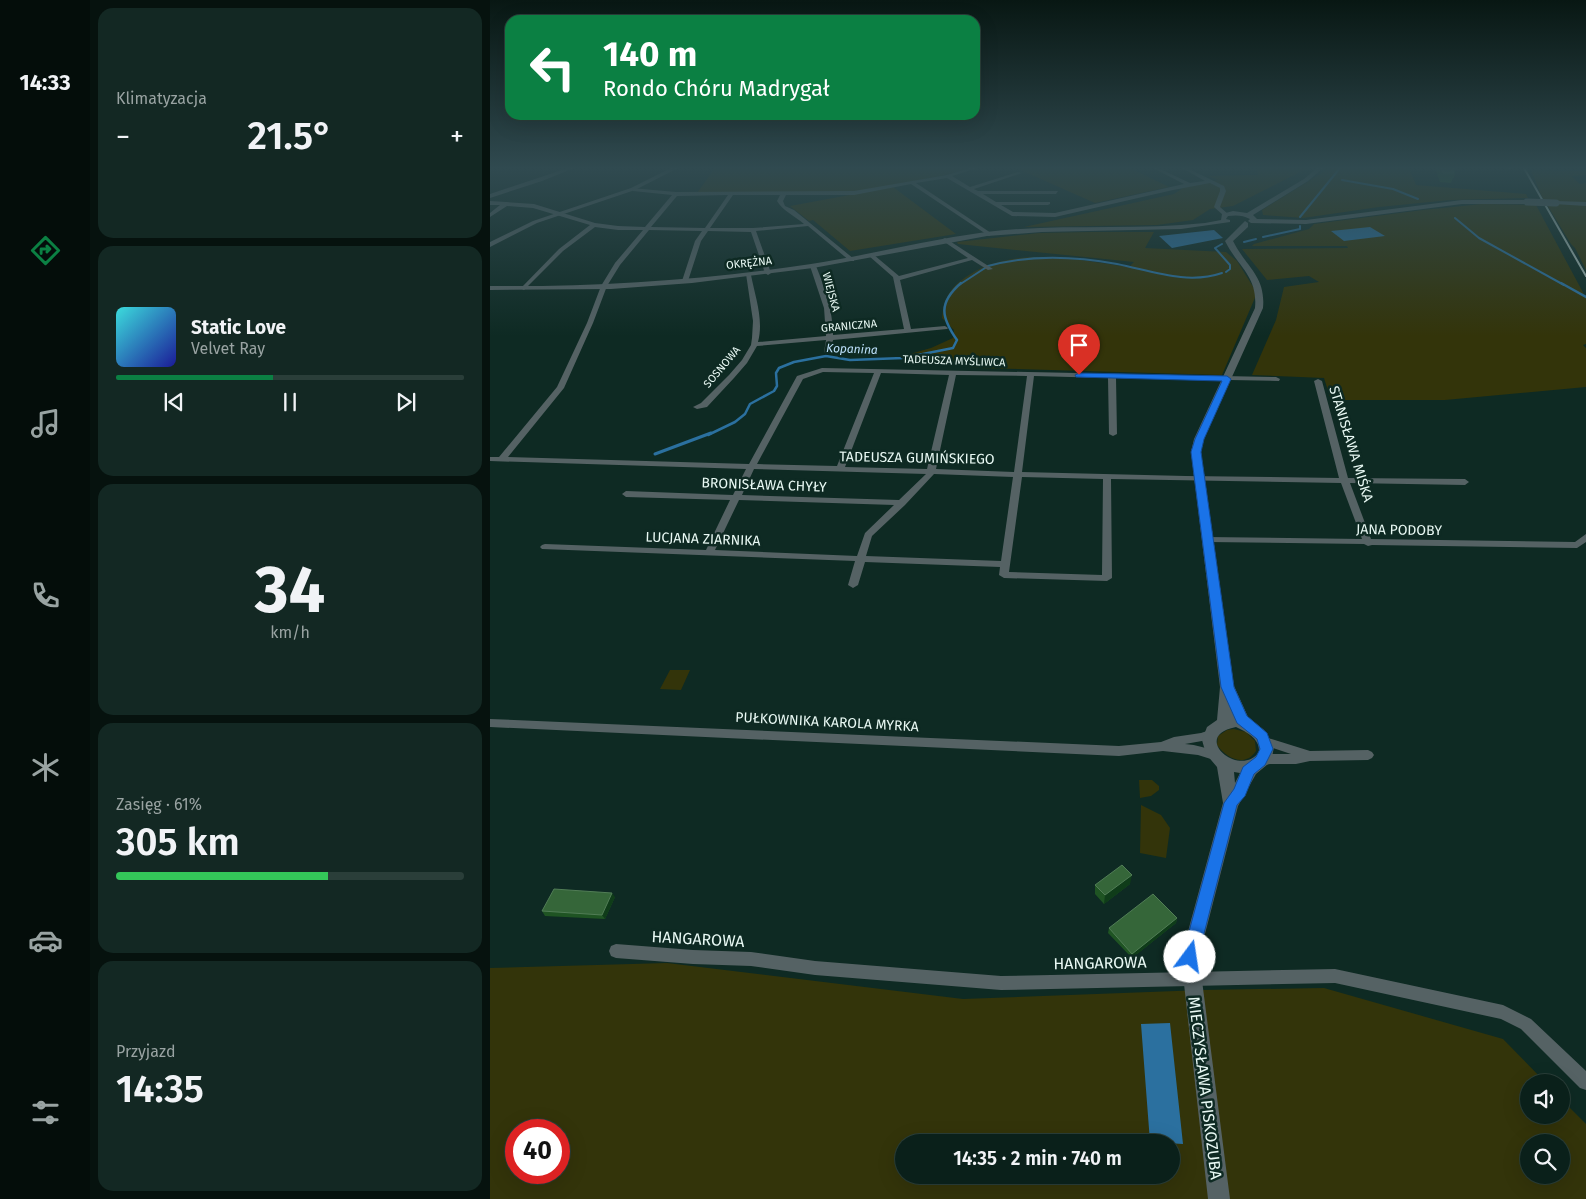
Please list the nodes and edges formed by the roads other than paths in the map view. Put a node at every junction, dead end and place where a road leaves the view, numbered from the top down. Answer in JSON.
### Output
{"nodes":[{"id":1,"x":531,"y":224,"type":"edge"},
{"id":2,"x":591,"y":224,"type":"edge"},
{"id":3,"x":651,"y":224,"type":"edge"},
{"id":4,"x":709,"y":224,"type":"edge"},
{"id":5,"x":974,"y":224,"type":"edge"},
{"id":6,"x":1198,"y":224,"type":"edge"},
{"id":7,"x":1243,"y":224,"type":"edge"},
{"id":8,"x":594,"y":225,"type":"junction"},
{"id":9,"x":807,"y":225,"type":"joint"},
{"id":10,"x":646,"y":230,"type":"junction"},
{"id":11,"x":704,"y":230,"type":"junction"},
{"id":12,"x":753,"y":230,"type":"junction"},
{"id":13,"x":989,"y":234,"type":"junction"},
{"id":14,"x":945,"y":240,"type":"junction"},
{"id":15,"x":490,"y":245,"type":"edge"},
{"id":16,"x":872,"y":256,"type":"junction"},
{"id":17,"x":973,"y":258,"type":"junction"},
{"id":18,"x":852,"y":260,"type":"junction"},
{"id":19,"x":813,"y":266,"type":"junction"},
{"id":20,"x":990,"y":269,"type":"dead end"},
{"id":21,"x":768,"y":273,"type":"junction"},
{"id":22,"x":748,"y":275,"type":"junction"},
{"id":23,"x":896,"y":279,"type":"junction"},
{"id":24,"x":685,"y":280,"type":"junction"},
{"id":25,"x":604,"y":286,"type":"junction"},
{"id":26,"x":490,"y":288,"type":"edge"},
{"id":27,"x":524,"y":288,"type":"junction"},
{"id":28,"x":945,"y":328,"type":"dead end"},
{"id":29,"x":908,"y":331,"type":"junction"},
{"id":30,"x":831,"y":337,"type":"junction"},
{"id":31,"x":755,"y":344,"type":"junction"},
{"id":32,"x":828,"y":352,"type":"dead end"},
{"id":33,"x":878,"y":370,"type":"junction"},
{"id":34,"x":953,"y":373,"type":"junction"},
{"id":35,"x":1031,"y":375,"type":"junction"},
{"id":36,"x":1112,"y":376,"type":"junction"},
{"id":37,"x":1227,"y":379,"type":"junction"},
{"id":38,"x":1276,"y":379,"type":"dead end"},
{"id":39,"x":1318,"y":381,"type":"dead end"},
{"id":40,"x":697,"y":407,"type":"dead end"},
{"id":41,"x":1113,"y":434,"type":"dead end"},
{"id":42,"x":490,"y":459,"type":"edge"},
{"id":43,"x":502,"y":459,"type":"junction"},
{"id":44,"x":751,"y":467,"type":"junction"},
{"id":45,"x":840,"y":470,"type":"junction"},
{"id":46,"x":931,"y":472,"type":"junction"},
{"id":47,"x":1018,"y":474,"type":"junction"},
{"id":48,"x":1107,"y":477,"type":"junction"},
{"id":49,"x":1199,"y":479,"type":"junction"},
{"id":50,"x":1344,"y":480,"type":"junction"},
{"id":51,"x":1465,"y":482,"type":"dead end"},
{"id":52,"x":626,"y":494,"type":"dead end"},
{"id":53,"x":735,"y":498,"type":"junction"},
{"id":54,"x":902,"y":503,"type":"junction"},
{"id":55,"x":1586,"y":537,"type":"edge"},
{"id":56,"x":1208,"y":539,"type":"junction"},
{"id":57,"x":1368,"y":543,"type":"junction"},
{"id":58,"x":545,"y":547,"type":"dead end"},
{"id":59,"x":709,"y":553,"type":"junction"},
{"id":60,"x":861,"y":558,"type":"junction"},
{"id":61,"x":1006,"y":564,"type":"junction"},
{"id":62,"x":853,"y":585,"type":"dead end"},
{"id":63,"x":1227,"y":687,"type":"junction"},
{"id":64,"x":490,"y":723,"type":"edge"},
{"id":65,"x":1223,"y":724,"type":"junction"},
{"id":66,"x":1247,"y":725,"type":"junction"},
{"id":67,"x":1210,"y":734,"type":"junction"},
{"id":68,"x":1265,"y":741,"type":"junction"},
{"id":69,"x":1163,"y":746,"type":"junction"},
{"id":70,"x":1368,"y":755,"type":"dead end"},
{"id":71,"x":1310,"y":756,"type":"junction"},
{"id":72,"x":1218,"y":758,"type":"junction"},
{"id":73,"x":1257,"y":763,"type":"junction"},
{"id":74,"x":1231,"y":803,"type":"junction"},
{"id":75,"x":616,"y":951,"type":"dead end"},
{"id":76,"x":1192,"y":978,"type":"junction"},
{"id":77,"x":1586,"y":1082,"type":"edge"},
{"id":78,"x":1219,"y":1199,"type":"edge"}],
"edges":[{"from":1,"to":15,"type":"street"},
{"from":2,"to":8,"type":"street"},
{"from":3,"to":10,"type":"street"},
{"from":4,"to":11,"type":"street"},
{"from":5,"to":13,"type":"street"},
{"from":6,"to":13,"type":"street","name":"OKRĘŻNA"},
{"from":7,"to":37,"type":"street"},
{"from":8,"to":10,"type":"street"},
{"from":8,"to":27,"type":"street"},
{"from":9,"to":12,"type":"street"},
{"from":9,"to":18,"type":"street"},
{"from":10,"to":11,"type":"street"},
{"from":10,"to":25,"type":"street"},
{"from":11,"to":12,"type":"street"},
{"from":11,"to":24,"type":"street"},
{"from":12,"to":21,"type":"street"},
{"from":13,"to":14,"type":"street","name":"OKRĘŻNA"},
{"from":14,"to":16,"type":"street","name":"OKRĘŻNA"},
{"from":14,"to":17,"type":"street"},
{"from":16,"to":18,"type":"street","name":"OKRĘŻNA"},
{"from":16,"to":23,"type":"street"},
{"from":17,"to":20,"type":"street"},
{"from":17,"to":23,"type":"street"},
{"from":18,"to":19,"type":"street","name":"OKRĘŻNA"},
{"from":19,"to":21,"type":"street","name":"OKRĘŻNA"},
{"from":19,"to":30,"type":"street","name":"WIEJSKA"},
{"from":21,"to":22,"type":"street","name":"OKRĘŻNA"},
{"from":22,"to":24,"type":"street","name":"OKRĘŻNA"},
{"from":22,"to":31,"type":"street","name":"SOSNOWA"},
{"from":23,"to":29,"type":"street"},
{"from":24,"to":25,"type":"street","name":"OKRĘŻNA"},
{"from":25,"to":27,"type":"street","name":"OKRĘŻNA"},
{"from":25,"to":43,"type":"street"},
{"from":26,"to":27,"type":"street","name":"OKRĘŻNA"},
{"from":28,"to":29,"type":"street","name":"GRANICZNA"},
{"from":29,"to":30,"type":"street","name":"GRANICZNA"},
{"from":30,"to":31,"type":"street","name":"GRANICZNA"},
{"from":30,"to":32,"type":"street","name":"WIEJSKA"},
{"from":31,"to":40,"type":"street","name":"SOSNOWA"},
{"from":33,"to":34,"type":"street","name":"TADEUSZA MYŚLIWCA"},
{"from":33,"to":44,"type":"street","name":"TADEUSZA MYŚLIWCA"},
{"from":33,"to":45,"type":"street"},
{"from":34,"to":35,"type":"street","name":"TADEUSZA MYŚLIWCA"},
{"from":34,"to":46,"type":"street"},
{"from":35,"to":36,"type":"street","name":"TADEUSZA MYŚLIWCA"},
{"from":35,"to":47,"type":"street"},
{"from":36,"to":37,"type":"street","name":"TADEUSZA MYŚLIWCA"},
{"from":36,"to":41,"type":"street"},
{"from":37,"to":38,"type":"street","name":"TADEUSZA MYŚLIWCA"},
{"from":37,"to":49,"type":"street"},
{"from":39,"to":50,"type":"street","name":"STANISŁAWA MIŚKA"},
{"from":42,"to":43,"type":"street","name":"TADEUSZA GUMIŃSKIEGO"},
{"from":43,"to":44,"type":"street","name":"TADEUSZA GUMIŃSKIEGO"},
{"from":44,"to":45,"type":"street","name":"TADEUSZA GUMIŃSKIEGO"},
{"from":44,"to":53,"type":"street","name":"TADEUSZA MYŚLIWCA"},
{"from":45,"to":46,"type":"street","name":"TADEUSZA GUMIŃSKIEGO"},
{"from":46,"to":47,"type":"street","name":"TADEUSZA GUMIŃSKIEGO"},
{"from":46,"to":54,"type":"street"},
{"from":47,"to":48,"type":"street","name":"TADEUSZA GUMIŃSKIEGO"},
{"from":47,"to":61,"type":"street"},
{"from":48,"to":49,"type":"street","name":"TADEUSZA GUMIŃSKIEGO"},
{"from":48,"to":61,"type":"street"},
{"from":49,"to":50,"type":"street","name":"TADEUSZA GUMIŃSKIEGO"},
{"from":49,"to":56,"type":"street"},
{"from":50,"to":51,"type":"street","name":"TADEUSZA GUMIŃSKIEGO"},
{"from":50,"to":57,"type":"street","name":"STANISŁAWA MIŚKA"},
{"from":52,"to":53,"type":"street","name":"BRONISŁAWA CHYŁY"},
{"from":53,"to":54,"type":"street","name":"BRONISŁAWA CHYŁY"},
{"from":53,"to":59,"type":"street","name":"TADEUSZA MYŚLIWCA"},
{"from":54,"to":60,"type":"street"},
{"from":55,"to":57,"type":"street","name":"JANA PODOBY"},
{"from":56,"to":57,"type":"street","name":"JANA PODOBY"},
{"from":56,"to":63,"type":"street"},
{"from":58,"to":59,"type":"street","name":"LUCJANA ZIARNIKA"},
{"from":59,"to":60,"type":"street","name":"LUCJANA ZIARNIKA"},
{"from":60,"to":61,"type":"street","name":"LUCJANA ZIARNIKA"},
{"from":60,"to":62,"type":"street"},
{"from":63,"to":65,"type":"street"},
{"from":63,"to":66,"type":"street"},
{"from":64,"to":69,"type":"street","name":"PUŁKOWNIKA KAROLA MYRKA"},
{"from":65,"to":66,"type":"street"},
{"from":65,"to":67,"type":"street"},
{"from":66,"to":68,"type":"street"},
{"from":67,"to":69,"type":"street","name":"PUŁKOWNIKA KAROLA MYRKA"},
{"from":67,"to":72,"type":"street"},
{"from":68,"to":71,"type":"street"},
{"from":68,"to":73,"type":"street"},
{"from":69,"to":72,"type":"street","name":"PUŁKOWNIKA KAROLA MYRKA"},
{"from":70,"to":71,"type":"street"},
{"from":71,"to":73,"type":"street"},
{"from":72,"to":73,"type":"street"},
{"from":72,"to":74,"type":"street","name":"MIECZYSŁAWA PISKOZUBA"},
{"from":73,"to":74,"type":"street","name":"MIECZYSŁAWA PISKOZUBA"},
{"from":74,"to":76,"type":"street","name":"MIECZYSŁAWA PISKOZUBA"},
{"from":75,"to":76,"type":"street","name":"HANGAROWA"},
{"from":76,"to":77,"type":"street","name":"HANGAROWA"},
{"from":76,"to":78,"type":"street","name":"MIECZYSŁAWA PISKOZUBA"}]}
